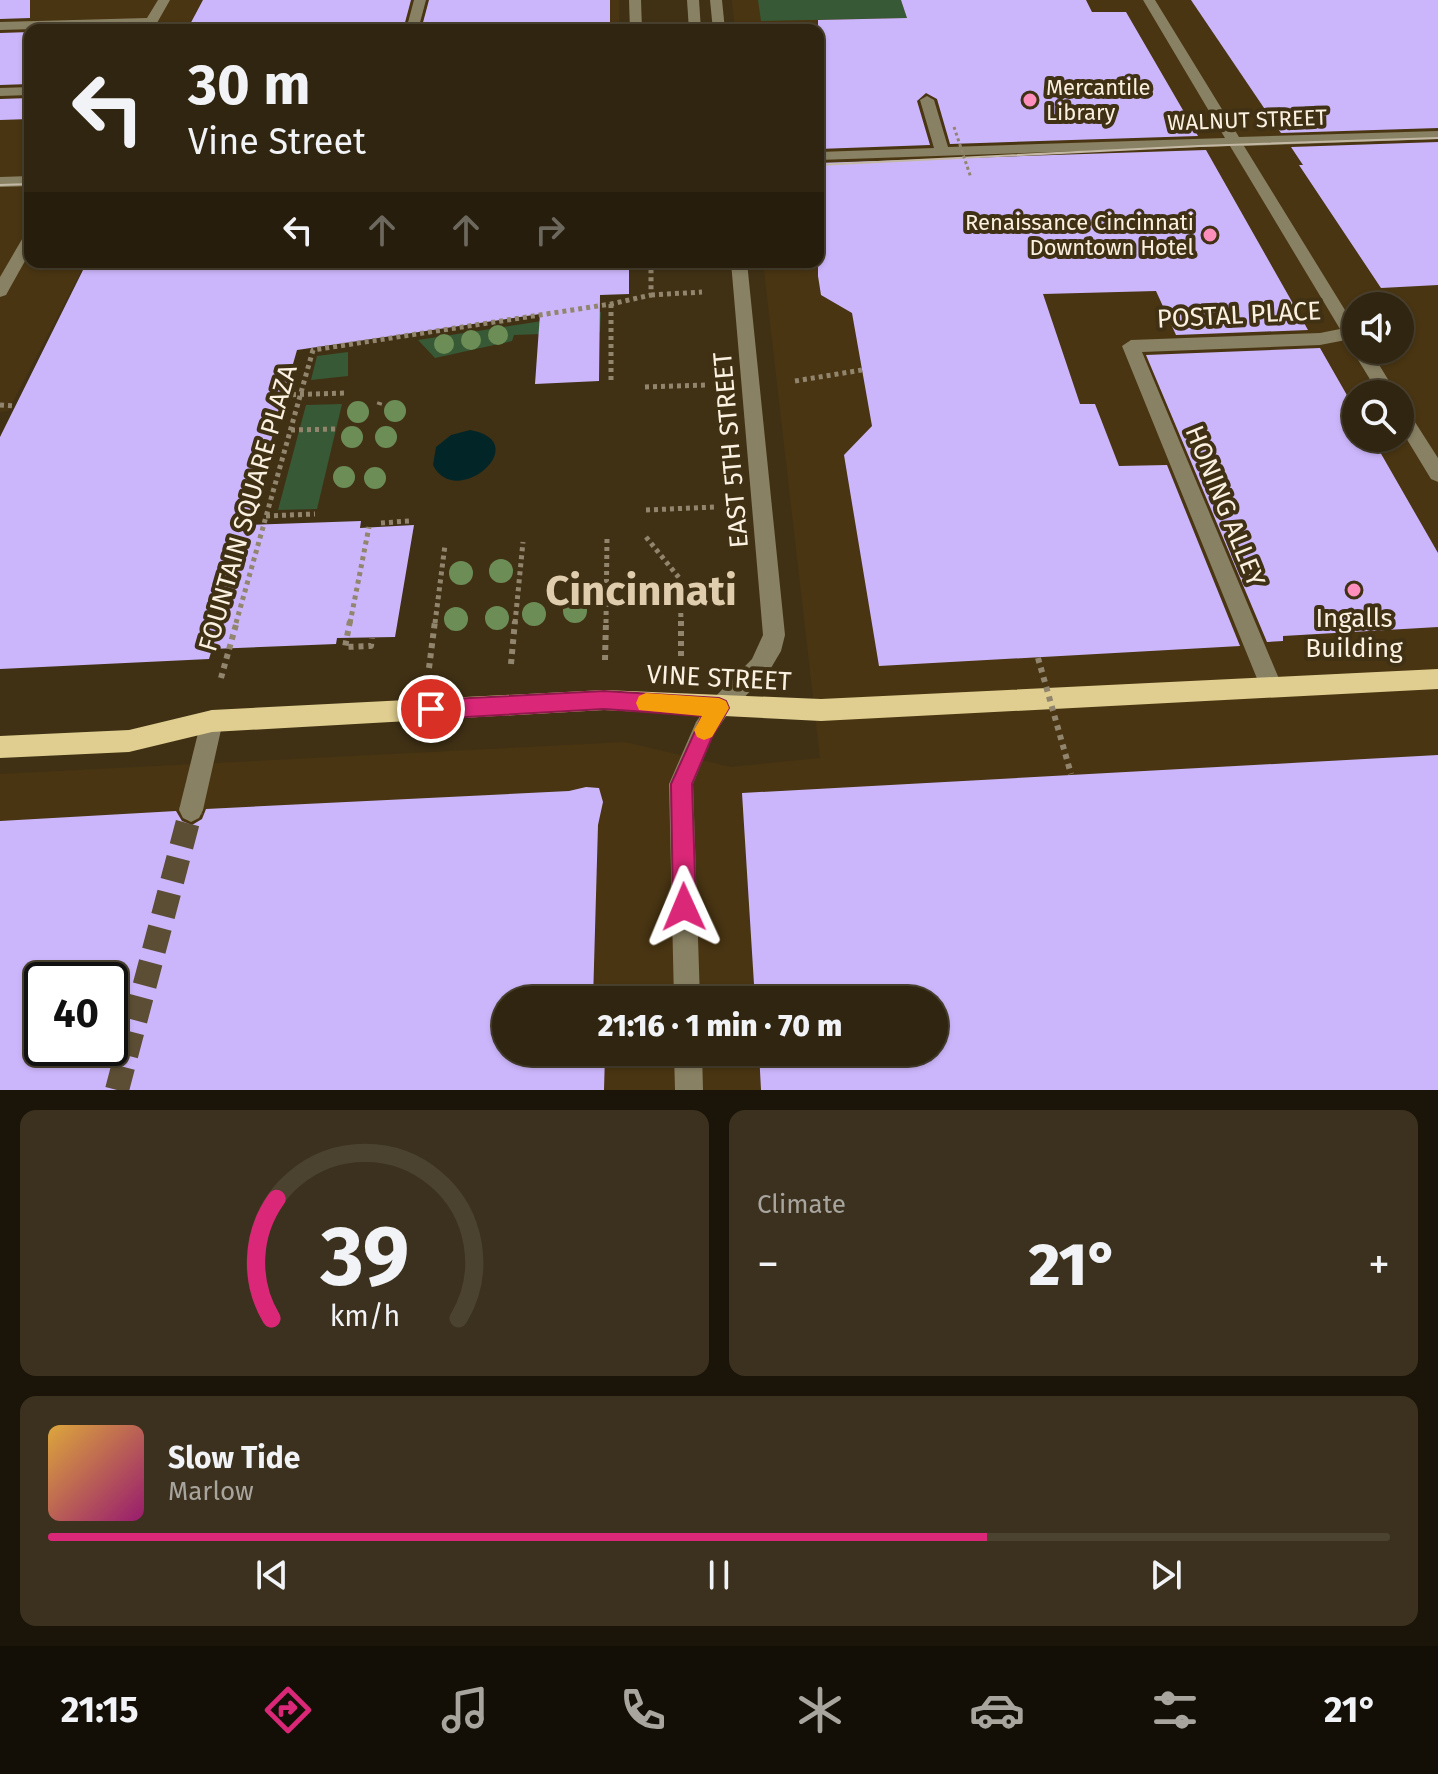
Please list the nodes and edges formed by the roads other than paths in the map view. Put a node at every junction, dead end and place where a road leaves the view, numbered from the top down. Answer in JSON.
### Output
{"nodes":[{"id":1,"x":164,"y":0,"type":"edge"},
{"id":2,"x":420,"y":0,"type":"edge"},
{"id":3,"x":635,"y":0,"type":"edge"},
{"id":4,"x":693,"y":0,"type":"edge"},
{"id":5,"x":716,"y":0,"type":"edge"},
{"id":6,"x":1149,"y":0,"type":"edge"},
{"id":7,"x":150,"y":24,"type":"edge"},
{"id":8,"x":414,"y":24,"type":"edge"},
{"id":9,"x":636,"y":24,"type":"edge"},
{"id":10,"x":695,"y":24,"type":"edge"},
{"id":11,"x":718,"y":24,"type":"edge"},
{"id":12,"x":0,"y":26,"type":"edge"},
{"id":13,"x":24,"y":26,"type":"edge"},
{"id":14,"x":24,"y":91,"type":"edge"},
{"id":15,"x":0,"y":92,"type":"edge"},
{"id":16,"x":927,"y":100,"type":"dead end"},
{"id":17,"x":1438,"y":135,"type":"edge"},
{"id":18,"x":1236,"y":142,"type":"junction"},
{"id":19,"x":942,"y":152,"type":"junction"},
{"id":20,"x":824,"y":156,"type":"edge"},
{"id":21,"x":24,"y":181,"type":"edge"},
{"id":22,"x":0,"y":182,"type":"edge"},
{"id":23,"x":24,"y":249,"type":"edge"},
{"id":24,"x":740,"y":268,"type":"edge"},
{"id":25,"x":0,"y":291,"type":"edge"},
{"id":26,"x":1342,"y":319,"type":"edge"},
{"id":27,"x":1342,"y":338,"type":"edge"},
{"id":28,"x":1131,"y":346,"type":"joint"},
{"id":29,"x":1414,"y":435,"type":"edge"},
{"id":30,"x":1438,"y":474,"type":"edge"},
{"id":31,"x":1438,"y":679,"type":"edge"},
{"id":32,"x":1271,"y":686,"type":"junction"},
{"id":33,"x":719,"y":708,"type":"junction"},
{"id":34,"x":212,"y":721,"type":"junction"},
{"id":35,"x":0,"y":747,"type":"edge"},
{"id":36,"x":191,"y":810,"type":"tunnel mouth"},
{"id":37,"x":687,"y":986,"type":"edge"},
{"id":38,"x":688,"y":1066,"type":"edge"},
{"id":39,"x":689,"y":1090,"type":"edge"}],
"edges":[{"from":1,"to":7,"type":"street"},
{"from":2,"to":8,"type":"street"},
{"from":3,"to":9,"type":"street"},
{"from":4,"to":10,"type":"street"},
{"from":5,"to":11,"type":"street"},
{"from":6,"to":18,"type":"street"},
{"from":12,"to":13,"type":"street"},
{"from":14,"to":15,"type":"street"},
{"from":16,"to":19,"type":"street"},
{"from":17,"to":18,"type":"street","name":"WALNUT STREET"},
{"from":18,"to":19,"type":"street","name":"WALNUT STREET"},
{"from":18,"to":26,"type":"street"},
{"from":19,"to":20,"type":"street","name":"WALNUT STREET"},
{"from":21,"to":22,"type":"street"},
{"from":23,"to":25,"type":"street"},
{"from":24,"to":33,"type":"street","name":"EAST 5TH STREET"},
{"from":27,"to":28,"type":"street","name":"POSTAL PLACE"},
{"from":28,"to":32,"type":"street","name":"HONING ALLEY"},
{"from":29,"to":30,"type":"street"},
{"from":31,"to":32,"type":"main road","name":"VINE STREET"},
{"from":32,"to":33,"type":"main road","name":"VINE STREET"},
{"from":33,"to":34,"type":"main road","name":"VINE STREET"},
{"from":33,"to":37,"type":"street","name":"EAST 5TH STREET"},
{"from":34,"to":35,"type":"main road","name":"VINE STREET"},
{"from":34,"to":36,"type":"street"},
{"from":38,"to":39,"type":"street"}]}
